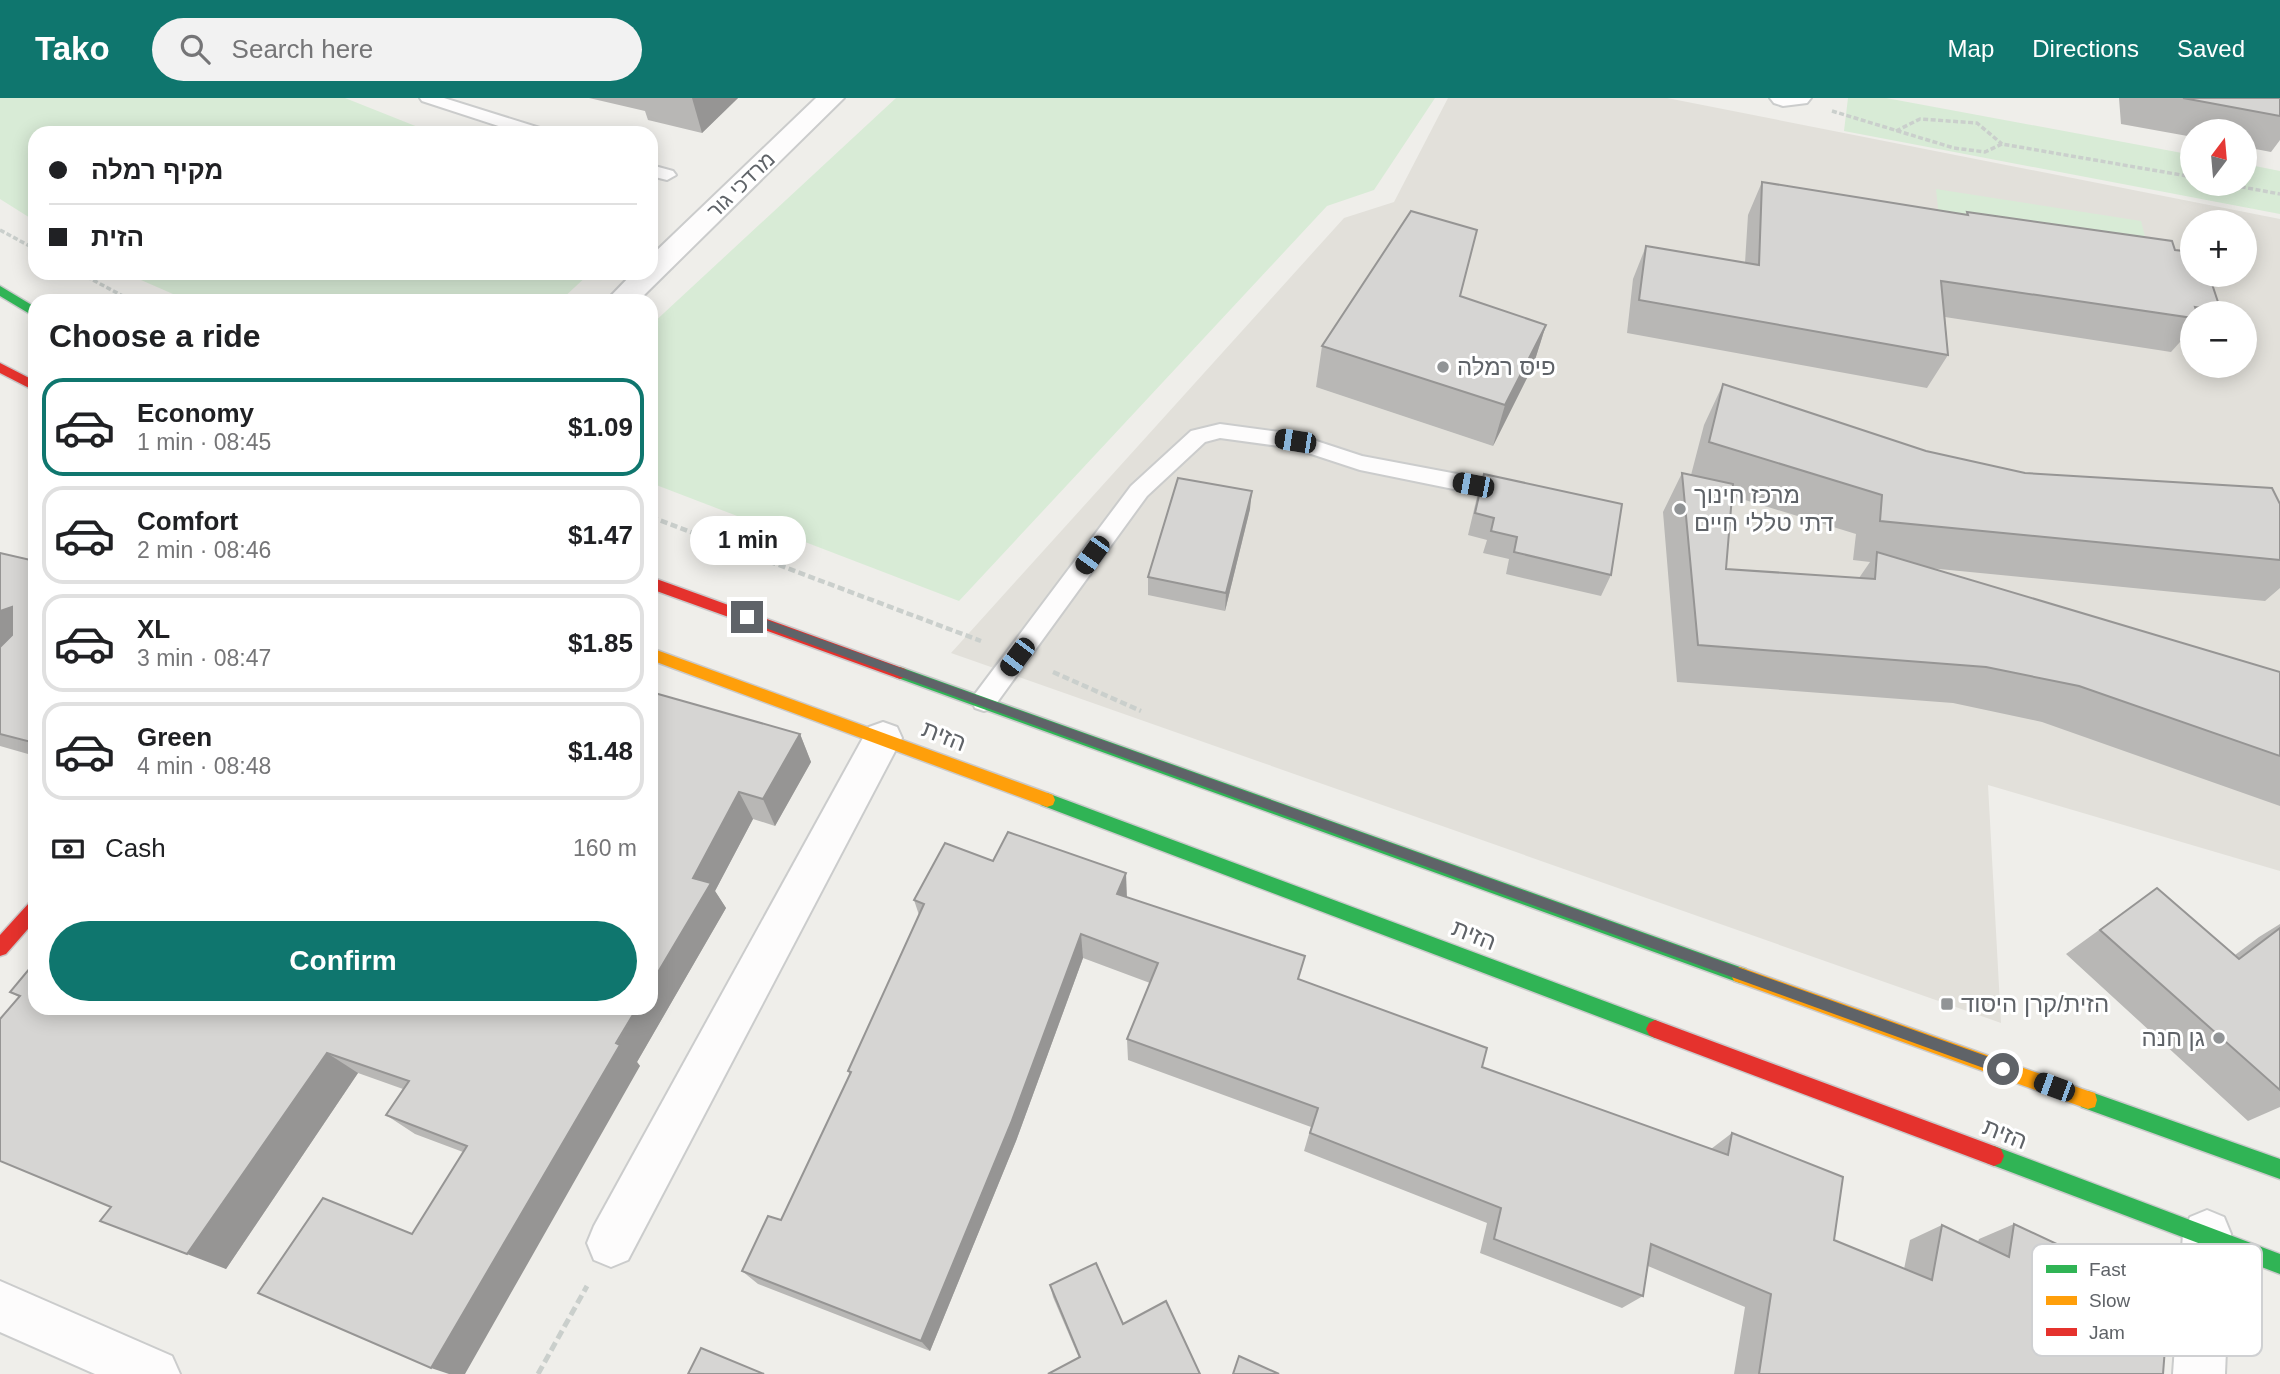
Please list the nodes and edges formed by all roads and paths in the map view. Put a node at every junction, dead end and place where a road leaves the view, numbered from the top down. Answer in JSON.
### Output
{"nodes":[{"id":1,"x":428,"y":98,"type":"edge"},
{"id":2,"x":831,"y":98,"type":"edge"},
{"id":3,"x":1783,"y":98,"type":"edge"},
{"id":4,"x":1798,"y":98,"type":"edge"},
{"id":5,"x":515,"y":126,"type":"edge"},
{"id":6,"x":1896,"y":131,"type":"junction"},
{"id":7,"x":2002,"y":144,"type":"junction"},
{"id":8,"x":2180,"y":175,"type":"edge"},
{"id":9,"x":2258,"y":190,"type":"edge"},
{"id":10,"x":2280,"y":194,"type":"edge"},
{"id":11,"x":0,"y":230,"type":"edge"},
{"id":12,"x":28,"y":245,"type":"edge"},
{"id":13,"x":658,"y":266,"type":"edge"},
{"id":14,"x":93,"y":280,"type":"edge"},
{"id":15,"x":644,"y":280,"type":"edge"},
{"id":16,"x":0,"y":290,"type":"edge"},
{"id":17,"x":119,"y":294,"type":"edge"},
{"id":18,"x":628,"y":294,"type":"edge"},
{"id":19,"x":28,"y":308,"type":"edge"},
{"id":20,"x":0,"y":367,"type":"edge"},
{"id":21,"x":28,"y":383,"type":"edge"},
{"id":22,"x":1473,"y":485,"type":"dead end"},
{"id":23,"x":658,"y":585,"type":"edge"},
{"id":24,"x":658,"y":657,"type":"edge"},
{"id":25,"x":984,"y":701,"type":"junction"},
{"id":26,"x":883,"y":738,"type":"junction"},
{"id":27,"x":28,"y":916,"type":"edge"},
{"id":28,"x":0,"y":948,"type":"edge"},
{"id":29,"x":2280,"y":1169,"type":"edge"},
{"id":30,"x":2207,"y":1234,"type":"junction"},
{"id":31,"x":611,"y":1243,"type":"joint"},
{"id":32,"x":2206,"y":1244,"type":"edge"},
{"id":33,"x":2231,"y":1244,"type":"edge"},
{"id":34,"x":2262,"y":1257,"type":"edge"},
{"id":35,"x":2280,"y":1264,"type":"edge"},
{"id":36,"x":0,"y":1306,"type":"edge"},
{"id":37,"x":2200,"y":1356,"type":"edge"},
{"id":38,"x":154,"y":1374,"type":"edge"},
{"id":39,"x":538,"y":1374,"type":"edge"},
{"id":40,"x":2199,"y":1374,"type":"edge"}],
"edges":[{"from":1,"to":5,"type":"lane"},
{"from":2,"to":13,"type":"street","name":"מרדכי גור"},
{"from":3,"to":4,"type":"street"},
{"from":4,"to":6,"type":"path"},
{"from":6,"to":7,"type":"path"},
{"from":6,"to":7,"type":"path"},
{"from":7,"to":8,"type":"path"},
{"from":9,"to":10,"type":"path"},
{"from":11,"to":12,"type":"path"},
{"from":14,"to":17,"type":"path"},
{"from":15,"to":18,"type":"street","name":"מרדכי גור"},
{"from":16,"to":19,"type":"main road"},
{"from":20,"to":21,"type":"main road"},
{"from":22,"to":25,"type":"lane"},
{"from":23,"to":25,"type":"main road","name":"הזית"},
{"from":24,"to":26,"type":"main road","name":"הזית"},
{"from":25,"to":29,"type":"main road","name":"הזית"},
{"from":26,"to":30,"type":"main road","name":"הזית"},
{"from":26,"to":31,"type":"street"},
{"from":27,"to":28,"type":"main road"},
{"from":30,"to":32,"type":"street"},
{"from":30,"to":33,"type":"main road","name":"הזית"},
{"from":31,"to":39,"type":"path"},
{"from":34,"to":35,"type":"main road","name":"הזית"},
{"from":36,"to":38,"type":"street"},
{"from":37,"to":40,"type":"street"}]}
